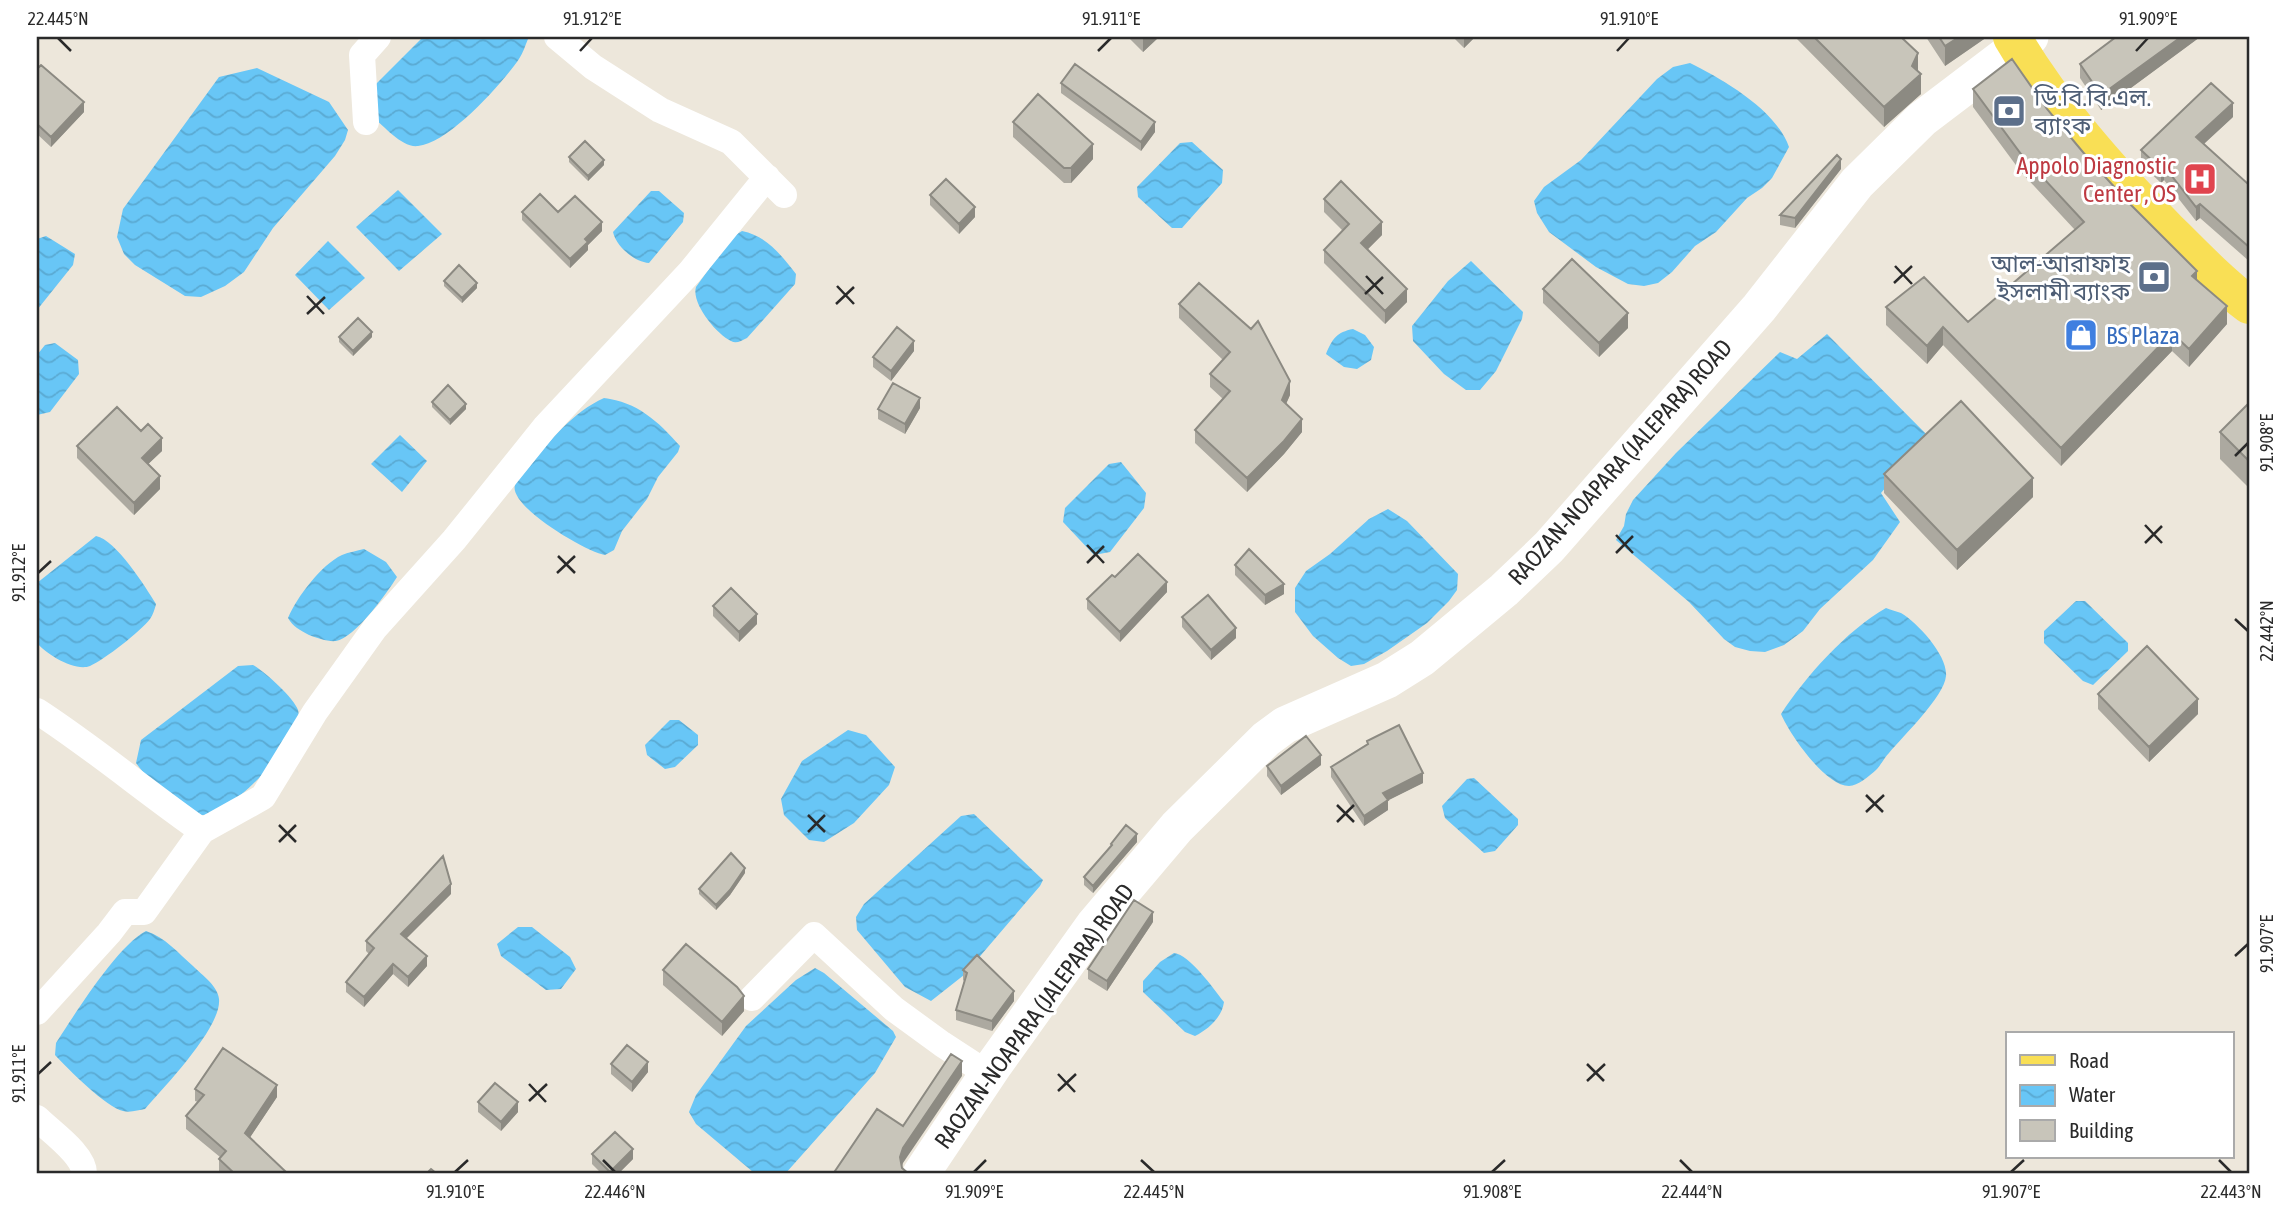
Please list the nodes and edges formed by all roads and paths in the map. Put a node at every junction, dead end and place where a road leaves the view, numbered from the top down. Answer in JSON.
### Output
{"nodes":[{"id":1,"x":378,"y":37,"type":"edge"},
{"id":2,"x":557,"y":37,"type":"edge"},
{"id":3,"x":2020,"y":39,"type":"edge"},
{"id":4,"x":366,"y":122,"type":"dead end"},
{"id":5,"x":2249,"y":304,"type":"edge"},
{"id":6,"x":37,"y":711,"type":"edge"},
{"id":7,"x":202,"y":831,"type":"junction"},
{"id":8,"x":752,"y":998,"type":"dead end"},
{"id":9,"x":37,"y":1012,"type":"edge"},
{"id":10,"x":988,"y":1074,"type":"junction"},
{"id":11,"x":37,"y":1118,"type":"edge"},
{"id":12,"x":85,"y":1174,"type":"edge"},
{"id":13,"x":921,"y":1174,"type":"edge"}],
"edges":[{"from":1,"to":4,"type":"street"},
{"from":2,"to":7,"type":"street"},
{"from":3,"to":5,"type":"main road"},
{"from":3,"to":10,"type":"main road","name":"RAOZAN-NOAPARA (JALEPARA) ROAD"},
{"from":6,"to":7,"type":"street"},
{"from":7,"to":9,"type":"street"},
{"from":8,"to":10,"type":"street"},
{"from":10,"to":13,"type":"main road","name":"RAOZAN-NOAPARA (JALEPARA) ROAD"},
{"from":11,"to":12,"type":"street"}]}
